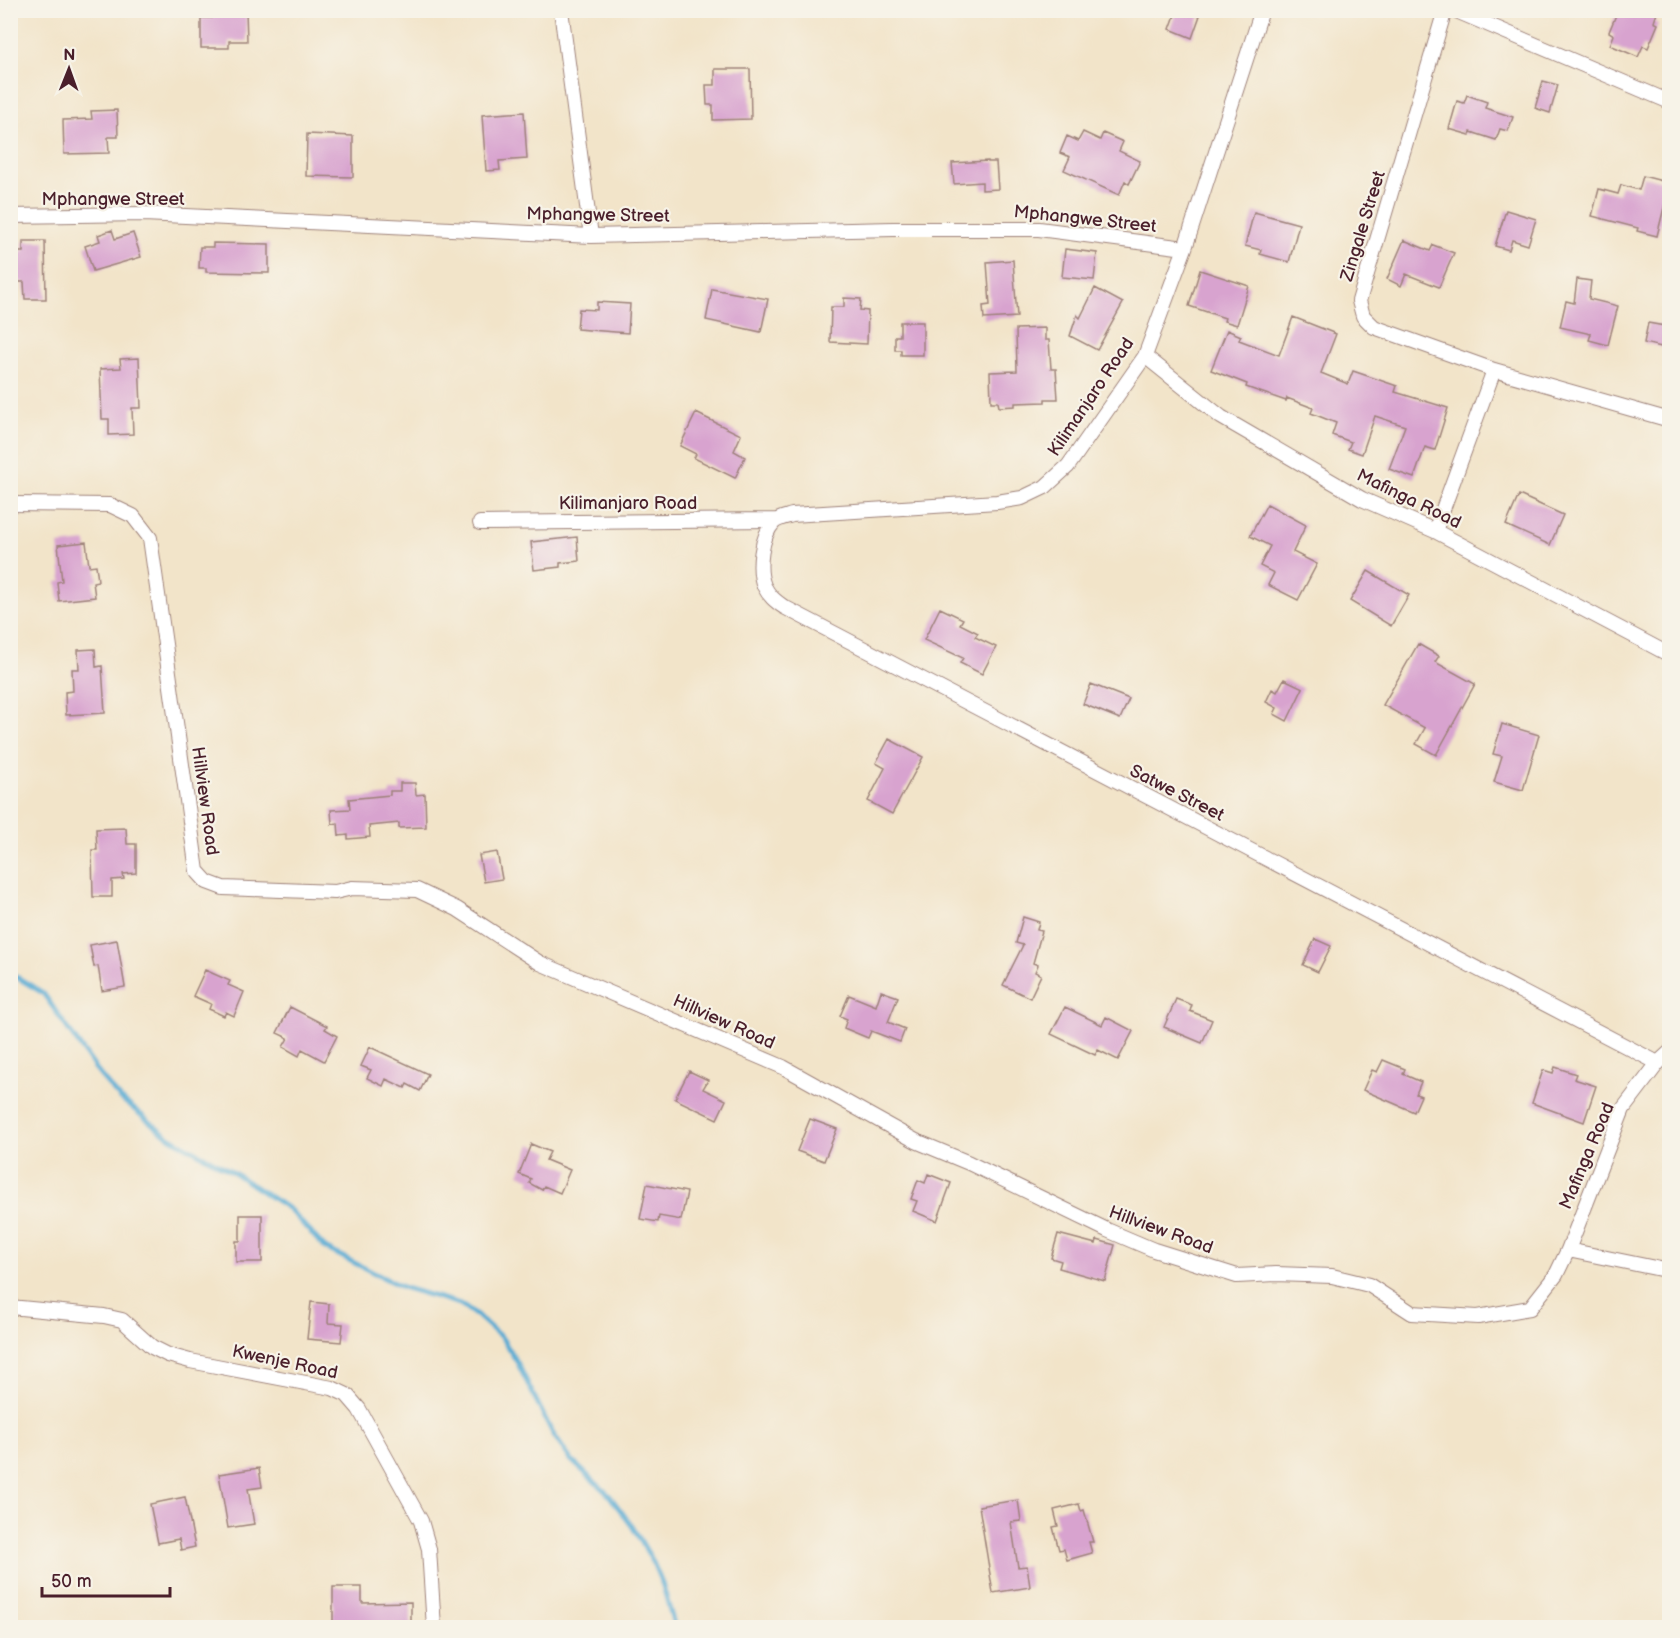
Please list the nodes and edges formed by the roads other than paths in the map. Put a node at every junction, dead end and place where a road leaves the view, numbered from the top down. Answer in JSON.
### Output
{"nodes":[{"id":1,"x":561,"y":10,"type":"edge"},
{"id":2,"x":1262,"y":10,"type":"edge"},
{"id":3,"x":1446,"y":10,"type":"edge"},
{"id":4,"x":1454,"y":10,"type":"edge"},
{"id":5,"x":1670,"y":102,"type":"edge"},
{"id":6,"x":10,"y":216,"type":"edge"},
{"id":7,"x":591,"y":236,"type":"junction"},
{"id":8,"x":1185,"y":248,"type":"junction"},
{"id":9,"x":1144,"y":356,"type":"junction"},
{"id":10,"x":1494,"y":370,"type":"junction"},
{"id":11,"x":1670,"y":420,"type":"edge"},
{"id":12,"x":10,"y":504,"type":"edge"},
{"id":13,"x":776,"y":520,"type":"junction"},
{"id":14,"x":480,"y":523,"type":"dead end"},
{"id":15,"x":1435,"y":531,"type":"junction"},
{"id":16,"x":1670,"y":655,"type":"edge"},
{"id":17,"x":1670,"y":1052,"type":"edge"},
{"id":18,"x":1658,"y":1063,"type":"junction"},
{"id":19,"x":1568,"y":1250,"type":"junction"},
{"id":20,"x":1670,"y":1271,"type":"edge"},
{"id":21,"x":10,"y":1307,"type":"edge"},
{"id":22,"x":434,"y":1628,"type":"edge"}],
"edges":[{"from":1,"to":7,"type":"street"},
{"from":2,"to":8,"type":"street","name":"Kilimanjaro Road"},
{"from":3,"to":10,"type":"street","name":"Zingale Street"},
{"from":4,"to":5,"type":"street"},
{"from":6,"to":7,"type":"street","name":"Mphangwe Street"},
{"from":7,"to":8,"type":"street","name":"Mphangwe Street"},
{"from":8,"to":9,"type":"street","name":"Kilimanjaro Road"},
{"from":9,"to":13,"type":"street","name":"Kilimanjaro Road"},
{"from":9,"to":15,"type":"street","name":"Mafinga Road"},
{"from":10,"to":11,"type":"street","name":"Zingale Street"},
{"from":10,"to":15,"type":"street"},
{"from":12,"to":19,"type":"street","name":"Hillview Road"},
{"from":13,"to":14,"type":"street","name":"Kilimanjaro Road"},
{"from":13,"to":18,"type":"street","name":"Satwe Street"},
{"from":15,"to":16,"type":"street","name":"Mafinga Road"},
{"from":17,"to":18,"type":"street","name":"Mafinga Road"},
{"from":18,"to":19,"type":"street","name":"Mafinga Road"},
{"from":19,"to":20,"type":"street"},
{"from":21,"to":22,"type":"street","name":"Kwenje Road"}]}
